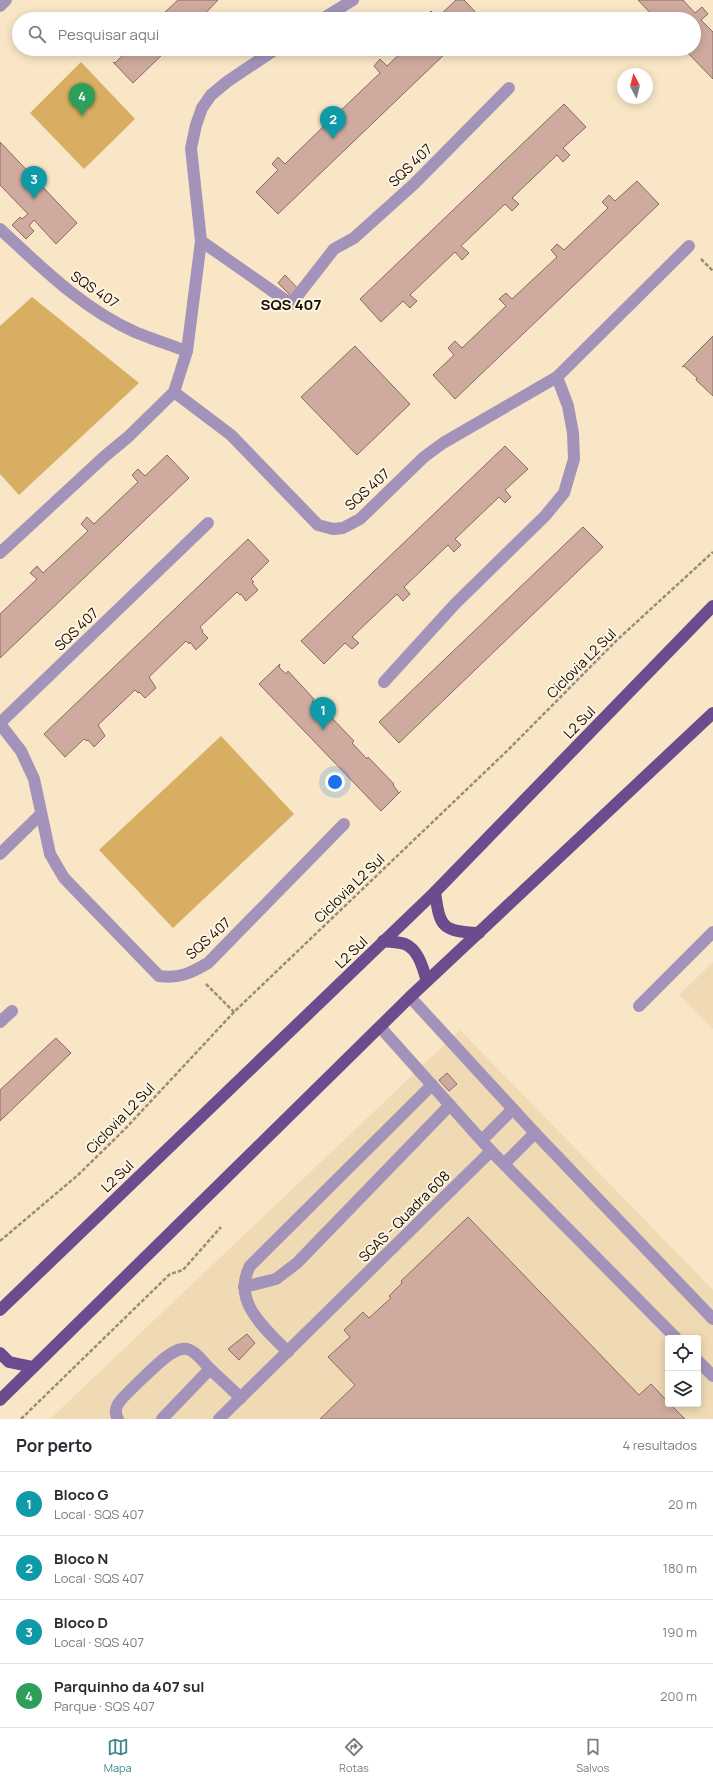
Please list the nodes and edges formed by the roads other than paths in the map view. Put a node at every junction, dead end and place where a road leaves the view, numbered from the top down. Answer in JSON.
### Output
{"nodes":[{"id":1,"x":6,"y":0,"type":"edge"},
{"id":2,"x":352,"y":0,"type":"edge"},
{"id":3,"x":0,"y":6,"type":"edge"},
{"id":4,"x":333,"y":12,"type":"edge"},
{"id":5,"x":266,"y":56,"type":"edge"},
{"id":6,"x":509,"y":88,"type":"dead end"},
{"id":7,"x":0,"y":229,"type":"edge"},
{"id":8,"x":201,"y":241,"type":"junction"},
{"id":9,"x":689,"y":246,"type":"dead end"},
{"id":10,"x":187,"y":351,"type":"junction"},
{"id":11,"x":557,"y":377,"type":"junction"},
{"id":12,"x":174,"y":392,"type":"junction"},
{"id":13,"x":208,"y":523,"type":"dead end"},
{"id":14,"x":0,"y":553,"type":"edge"},
{"id":15,"x":713,"y":606,"type":"edge"},
{"id":16,"x":384,"y":682,"type":"dead end"},
{"id":17,"x":713,"y":713,"type":"edge"},
{"id":18,"x":0,"y":724,"type":"edge"},
{"id":19,"x":41,"y":814,"type":"junction"},
{"id":20,"x":344,"y":824,"type":"dead end"},
{"id":21,"x":0,"y":854,"type":"edge"},
{"id":22,"x":435,"y":892,"type":"junction"},
{"id":23,"x":713,"y":932,"type":"edge"},
{"id":24,"x":479,"y":933,"type":"junction"},
{"id":25,"x":383,"y":942,"type":"junction"},
{"id":26,"x":427,"y":981,"type":"junction"},
{"id":27,"x":410,"y":997,"type":"junction"},
{"id":28,"x":639,"y":1006,"type":"dead end"},
{"id":29,"x":12,"y":1011,"type":"dead end"},
{"id":30,"x":0,"y":1022,"type":"edge"},
{"id":31,"x":380,"y":1027,"type":"junction"},
{"id":32,"x":432,"y":1085,"type":"junction"},
{"id":33,"x":450,"y":1105,"type":"junction"},
{"id":34,"x":513,"y":1109,"type":"junction"},
{"id":35,"x":536,"y":1133,"type":"junction"},
{"id":36,"x":482,"y":1140,"type":"junction"},
{"id":37,"x":491,"y":1151,"type":"junction"},
{"id":38,"x":504,"y":1164,"type":"junction"},
{"id":39,"x":244,"y":1287,"type":"junction"},
{"id":40,"x":0,"y":1310,"type":"edge"},
{"id":41,"x":713,"y":1319,"type":"edge"},
{"id":42,"x":673,"y":1335,"type":"edge"},
{"id":43,"x":288,"y":1352,"type":"junction"},
{"id":44,"x":0,"y":1353,"type":"edge"},
{"id":45,"x":701,"y":1364,"type":"edge"},
{"id":46,"x":34,"y":1367,"type":"junction"},
{"id":47,"x":210,"y":1369,"type":"junction"},
{"id":48,"x":713,"y":1376,"type":"edge"},
{"id":49,"x":241,"y":1398,"type":"junction"},
{"id":50,"x":0,"y":1400,"type":"edge"},
{"id":51,"x":118,"y":1419,"type":"edge"},
{"id":52,"x":162,"y":1419,"type":"edge"},
{"id":53,"x":219,"y":1419,"type":"edge"}],
"edges":[{"from":1,"to":3,"type":"street"},
{"from":2,"to":4,"type":"street"},
{"from":5,"to":8,"type":"street"},
{"from":6,"to":8,"type":"street","name":"SQS 407"},
{"from":7,"to":10,"type":"street","name":"SQS 407"},
{"from":8,"to":10,"type":"street"},
{"from":9,"to":11,"type":"street","name":"SQS 407"},
{"from":10,"to":12,"type":"street"},
{"from":11,"to":12,"type":"street","name":"SQS 407"},
{"from":11,"to":16,"type":"street"},
{"from":12,"to":14,"type":"street"},
{"from":13,"to":18,"type":"street","name":"SQS 407"},
{"from":15,"to":22,"type":"main road","name":"L2 Sul"},
{"from":17,"to":24,"type":"main road"},
{"from":18,"to":19,"type":"street","name":"SQS 407"},
{"from":19,"to":20,"type":"street","name":"SQS 407"},
{"from":19,"to":21,"type":"street"},
{"from":22,"to":24,"type":"main road"},
{"from":22,"to":25,"type":"main road","name":"L2 Sul"},
{"from":23,"to":28,"type":"street"},
{"from":24,"to":26,"type":"main road"},
{"from":25,"to":26,"type":"main road"},
{"from":25,"to":40,"type":"main road","name":"L2 Sul"},
{"from":26,"to":27,"type":"main road"},
{"from":27,"to":31,"type":"main road"},
{"from":27,"to":34,"type":"street"},
{"from":29,"to":30,"type":"street"},
{"from":31,"to":32,"type":"street"},
{"from":31,"to":46,"type":"main road"},
{"from":32,"to":33,"type":"street"},
{"from":32,"to":39,"type":"street"},
{"from":33,"to":36,"type":"street"},
{"from":33,"to":39,"type":"street"},
{"from":34,"to":35,"type":"street"},
{"from":34,"to":36,"type":"street"},
{"from":35,"to":38,"type":"street"},
{"from":35,"to":41,"type":"street"},
{"from":36,"to":37,"type":"street"},
{"from":37,"to":38,"type":"street"},
{"from":37,"to":43,"type":"street","name":"SGAS - Quadra 608"},
{"from":38,"to":42,"type":"street"},
{"from":39,"to":43,"type":"street"},
{"from":43,"to":49,"type":"street","name":"SGAS - Quadra 608"},
{"from":44,"to":46,"type":"main road"},
{"from":45,"to":48,"type":"street"},
{"from":46,"to":50,"type":"main road"},
{"from":47,"to":49,"type":"street"},
{"from":47,"to":51,"type":"street"},
{"from":47,"to":52,"type":"street"},
{"from":49,"to":53,"type":"street","name":"SGAS - Quadra 608"}]}
